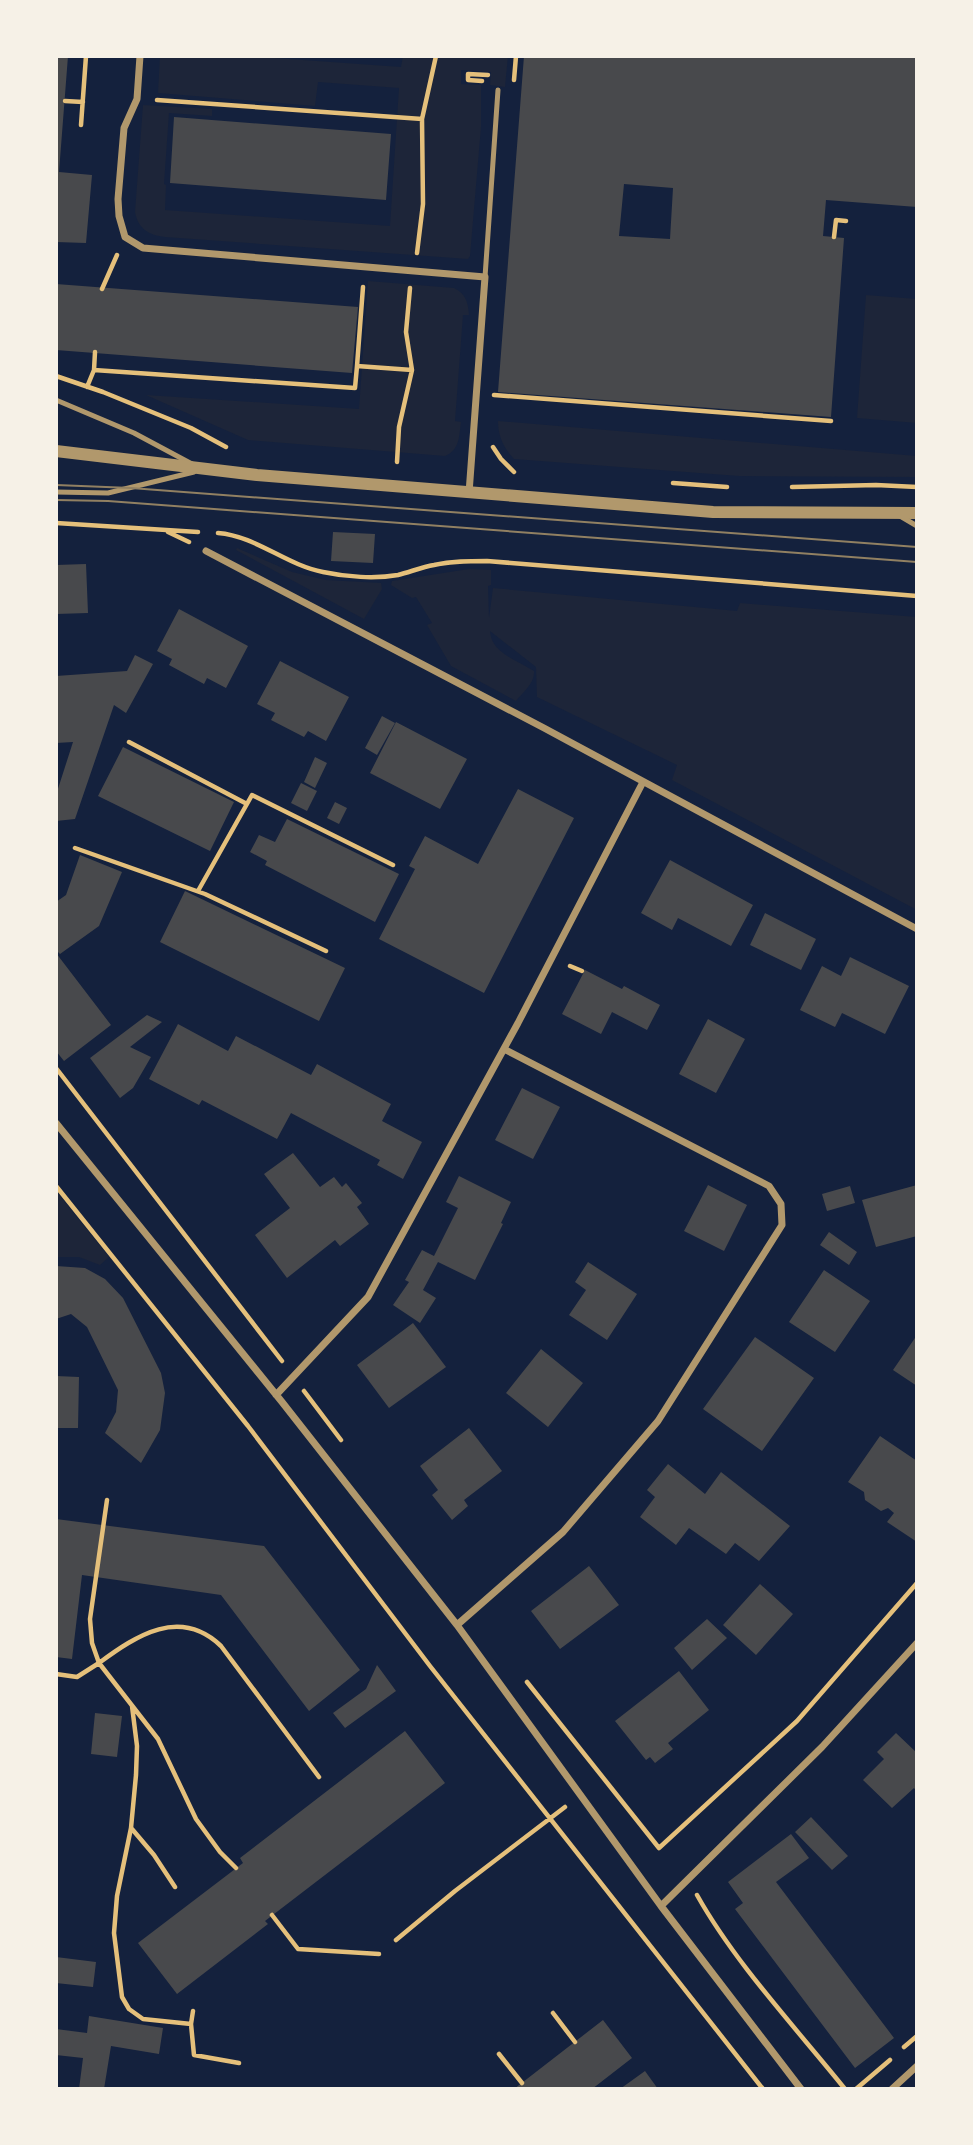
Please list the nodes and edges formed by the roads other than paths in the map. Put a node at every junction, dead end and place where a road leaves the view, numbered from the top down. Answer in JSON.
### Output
{"nodes":[{"id":1,"x":140,"y":56,"type":"edge"},
{"id":2,"x":498,"y":90,"type":"dead end"},
{"id":3,"x":485,"y":277,"type":"junction"},
{"id":4,"x":56,"y":400,"type":"edge"},
{"id":5,"x":56,"y":451,"type":"edge"},
{"id":6,"x":204,"y":470,"type":"junction"},
{"id":7,"x":56,"y":492,"type":"edge"},
{"id":8,"x":469,"y":493,"type":"junction"},
{"id":9,"x":895,"y":512,"type":"junction"},
{"id":10,"x":917,"y":513,"type":"edge"},
{"id":11,"x":917,"y":526,"type":"edge"},
{"id":12,"x":206,"y":551,"type":"road end"},
{"id":13,"x":643,"y":782,"type":"junction"},
{"id":14,"x":917,"y":929,"type":"edge"},
{"id":15,"x":504,"y":1049,"type":"junction"},
{"id":16,"x":56,"y":1123,"type":"edge"},
{"id":17,"x":276,"y":1395,"type":"junction"},
{"id":18,"x":457,"y":1625,"type":"junction"},
{"id":19,"x":917,"y":1643,"type":"edge"},
{"id":20,"x":661,"y":1906,"type":"junction"},
{"id":21,"x":917,"y":2066,"type":"edge"},
{"id":22,"x":802,"y":2089,"type":"edge"},
{"id":23,"x":892,"y":2089,"type":"edge"}],
"edges":[{"from":1,"to":3,"type":"street"},
{"from":2,"to":3,"type":"lane"},
{"from":3,"to":8,"type":"street"},
{"from":4,"to":6,"type":"lane"},
{"from":5,"to":6,"type":"street"},
{"from":6,"to":7,"type":"lane"},
{"from":6,"to":8,"type":"street"},
{"from":8,"to":9,"type":"street"},
{"from":9,"to":10,"type":"street"},
{"from":9,"to":11,"type":"lane"},
{"from":12,"to":13,"type":"street"},
{"from":13,"to":14,"type":"street"},
{"from":13,"to":15,"type":"street"},
{"from":15,"to":17,"type":"street"},
{"from":15,"to":18,"type":"street"},
{"from":16,"to":17,"type":"street"},
{"from":17,"to":18,"type":"street"},
{"from":18,"to":20,"type":"street"},
{"from":19,"to":20,"type":"street"},
{"from":20,"to":22,"type":"street"},
{"from":21,"to":23,"type":"street"}]}
